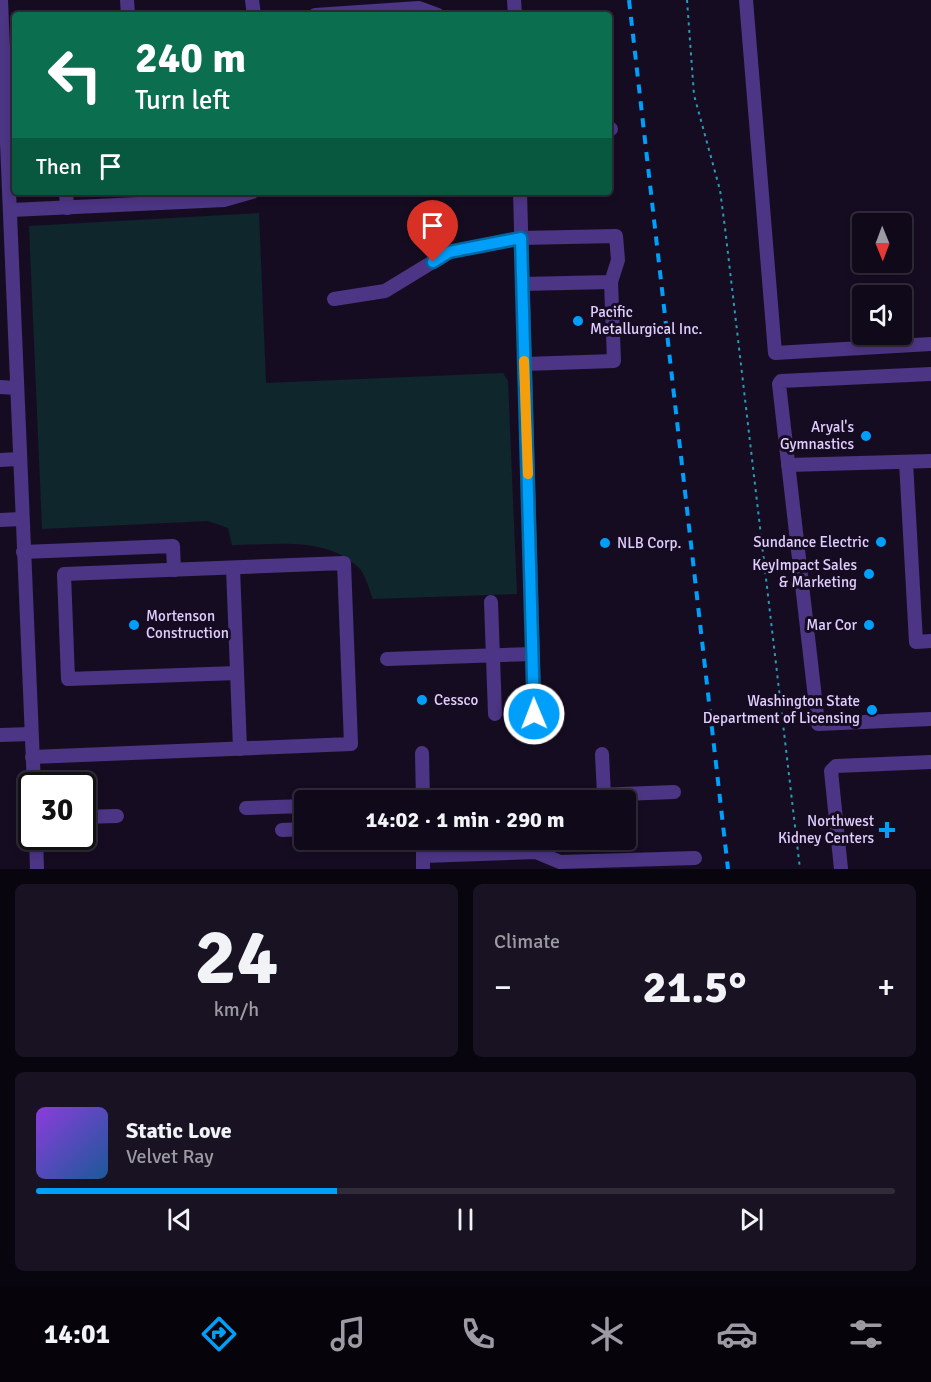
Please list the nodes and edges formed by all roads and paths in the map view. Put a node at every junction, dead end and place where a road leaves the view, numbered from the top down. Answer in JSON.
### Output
{"nodes":[{"id":1,"x":1,"y":0,"type":"edge"},
{"id":2,"x":687,"y":0,"type":"edge"},
{"id":3,"x":746,"y":0,"type":"edge"},
{"id":4,"x":418,"y":4,"type":"edge"},
{"id":5,"x":343,"y":12,"type":"edge"},
{"id":6,"x":433,"y":12,"type":"edge"},
{"id":7,"x":10,"y":68,"type":"edge"},
{"id":8,"x":3,"y":96,"type":"edge"},
{"id":9,"x":66,"y":195,"type":"edge"},
{"id":10,"x":242,"y":195,"type":"edge"},
{"id":11,"x":520,"y":195,"type":"edge"},
{"id":12,"x":208,"y":196,"type":"edge"},
{"id":13,"x":67,"y":208,"type":"junction"},
{"id":14,"x":10,"y":210,"type":"junction"},
{"id":15,"x":521,"y":238,"type":"junction"},
{"id":16,"x":611,"y":282,"type":"junction"},
{"id":17,"x":522,"y":284,"type":"junction"},
{"id":18,"x":334,"y":299,"type":"dead end"},
{"id":19,"x":7,"y":318,"type":"edge"},
{"id":20,"x":931,"y":344,"type":"edge"},
{"id":21,"x":525,"y":364,"type":"junction"},
{"id":22,"x":931,"y":374,"type":"edge"},
{"id":23,"x":0,"y":387,"type":"edge"},
{"id":24,"x":16,"y":388,"type":"junction"},
{"id":25,"x":19,"y":459,"type":"junction"},
{"id":26,"x":0,"y":460,"type":"edge"},
{"id":27,"x":931,"y":461,"type":"edge"},
{"id":28,"x":906,"y":462,"type":"junction"},
{"id":29,"x":788,"y":465,"type":"junction"},
{"id":30,"x":22,"y":519,"type":"junction"},
{"id":31,"x":0,"y":520,"type":"edge"},
{"id":32,"x":63,"y":550,"type":"junction"},
{"id":33,"x":23,"y":552,"type":"junction"},
{"id":34,"x":233,"y":568,"type":"junction"},
{"id":35,"x":174,"y":570,"type":"junction"},
{"id":36,"x":64,"y":574,"type":"junction"},
{"id":37,"x":491,"y":602,"type":"dead end"},
{"id":38,"x":931,"y":642,"type":"edge"},
{"id":39,"x":533,"y":654,"type":"junction"},
{"id":40,"x":493,"y":655,"type":"junction"},
{"id":41,"x":387,"y":659,"type":"dead end"},
{"id":42,"x":237,"y":673,"type":"junction"},
{"id":43,"x":495,"y":714,"type":"dead end"},
{"id":44,"x":931,"y":719,"type":"edge"},
{"id":45,"x":31,"y":734,"type":"junction"},
{"id":46,"x":0,"y":735,"type":"edge"},
{"id":47,"x":535,"y":735,"type":"dead end"},
{"id":48,"x":240,"y":749,"type":"junction"},
{"id":49,"x":422,"y":753,"type":"dead end"},
{"id":50,"x":602,"y":754,"type":"dead end"},
{"id":51,"x":32,"y":757,"type":"junction"},
{"id":52,"x":931,"y":762,"type":"edge"},
{"id":53,"x":33,"y":772,"type":"edge"},
{"id":54,"x":423,"y":790,"type":"edge"},
{"id":55,"x":604,"y":790,"type":"edge"},
{"id":56,"x":674,"y":792,"type":"dead end"},
{"id":57,"x":636,"y":794,"type":"edge"},
{"id":58,"x":294,"y":807,"type":"edge"},
{"id":59,"x":246,"y":808,"type":"dead end"},
{"id":60,"x":96,"y":816,"type":"edge"},
{"id":61,"x":117,"y":816,"type":"dead end"},
{"id":62,"x":294,"y":829,"type":"edge"},
{"id":63,"x":282,"y":830,"type":"dead end"},
{"id":64,"x":36,"y":850,"type":"edge"},
{"id":65,"x":695,"y":858,"type":"dead end"},
{"id":66,"x":423,"y":863,"type":"edge"},
{"id":67,"x":37,"y":869,"type":"edge"},
{"id":68,"x":800,"y":869,"type":"edge"},
{"id":69,"x":841,"y":869,"type":"edge"}],
"edges":[{"from":1,"to":7,"type":"street"},
{"from":2,"to":68,"type":"path"},
{"from":3,"to":20,"type":"street"},
{"from":4,"to":5,"type":"street"},
{"from":4,"to":6,"type":"street"},
{"from":7,"to":8,"type":"street"},
{"from":8,"to":14,"type":"street"},
{"from":9,"to":13,"type":"street"},
{"from":10,"to":12,"type":"street"},
{"from":11,"to":15,"type":"street"},
{"from":12,"to":13,"type":"street"},
{"from":13,"to":14,"type":"street"},
{"from":14,"to":19,"type":"street"},
{"from":15,"to":16,"type":"street"},
{"from":15,"to":17,"type":"street"},
{"from":15,"to":18,"type":"street"},
{"from":16,"to":17,"type":"street"},
{"from":16,"to":21,"type":"street"},
{"from":17,"to":21,"type":"street"},
{"from":19,"to":24,"type":"street"},
{"from":21,"to":39,"type":"street"},
{"from":22,"to":29,"type":"street"},
{"from":23,"to":24,"type":"street"},
{"from":24,"to":25,"type":"street"},
{"from":25,"to":26,"type":"street"},
{"from":25,"to":30,"type":"street"},
{"from":27,"to":28,"type":"street"},
{"from":28,"to":29,"type":"street"},
{"from":28,"to":38,"type":"street"},
{"from":29,"to":44,"type":"street"},
{"from":30,"to":31,"type":"street"},
{"from":30,"to":33,"type":"street"},
{"from":32,"to":33,"type":"street"},
{"from":32,"to":35,"type":"street"},
{"from":32,"to":36,"type":"street"},
{"from":33,"to":45,"type":"street"},
{"from":34,"to":35,"type":"street"},
{"from":34,"to":42,"type":"street"},
{"from":34,"to":48,"type":"street"},
{"from":35,"to":36,"type":"street"},
{"from":36,"to":42,"type":"street"},
{"from":37,"to":40,"type":"street"},
{"from":39,"to":40,"type":"street"},
{"from":39,"to":47,"type":"street"},
{"from":40,"to":41,"type":"street"},
{"from":40,"to":43,"type":"street"},
{"from":42,"to":48,"type":"street"},
{"from":45,"to":46,"type":"street"},
{"from":45,"to":51,"type":"street"},
{"from":48,"to":51,"type":"street"},
{"from":49,"to":54,"type":"street"},
{"from":50,"to":55,"type":"street"},
{"from":51,"to":53,"type":"street"},
{"from":52,"to":69,"type":"street"},
{"from":56,"to":57,"type":"street"},
{"from":58,"to":59,"type":"street"},
{"from":60,"to":61,"type":"street"},
{"from":62,"to":63,"type":"street"},
{"from":64,"to":67,"type":"street"},
{"from":65,"to":66,"type":"street"}]}
